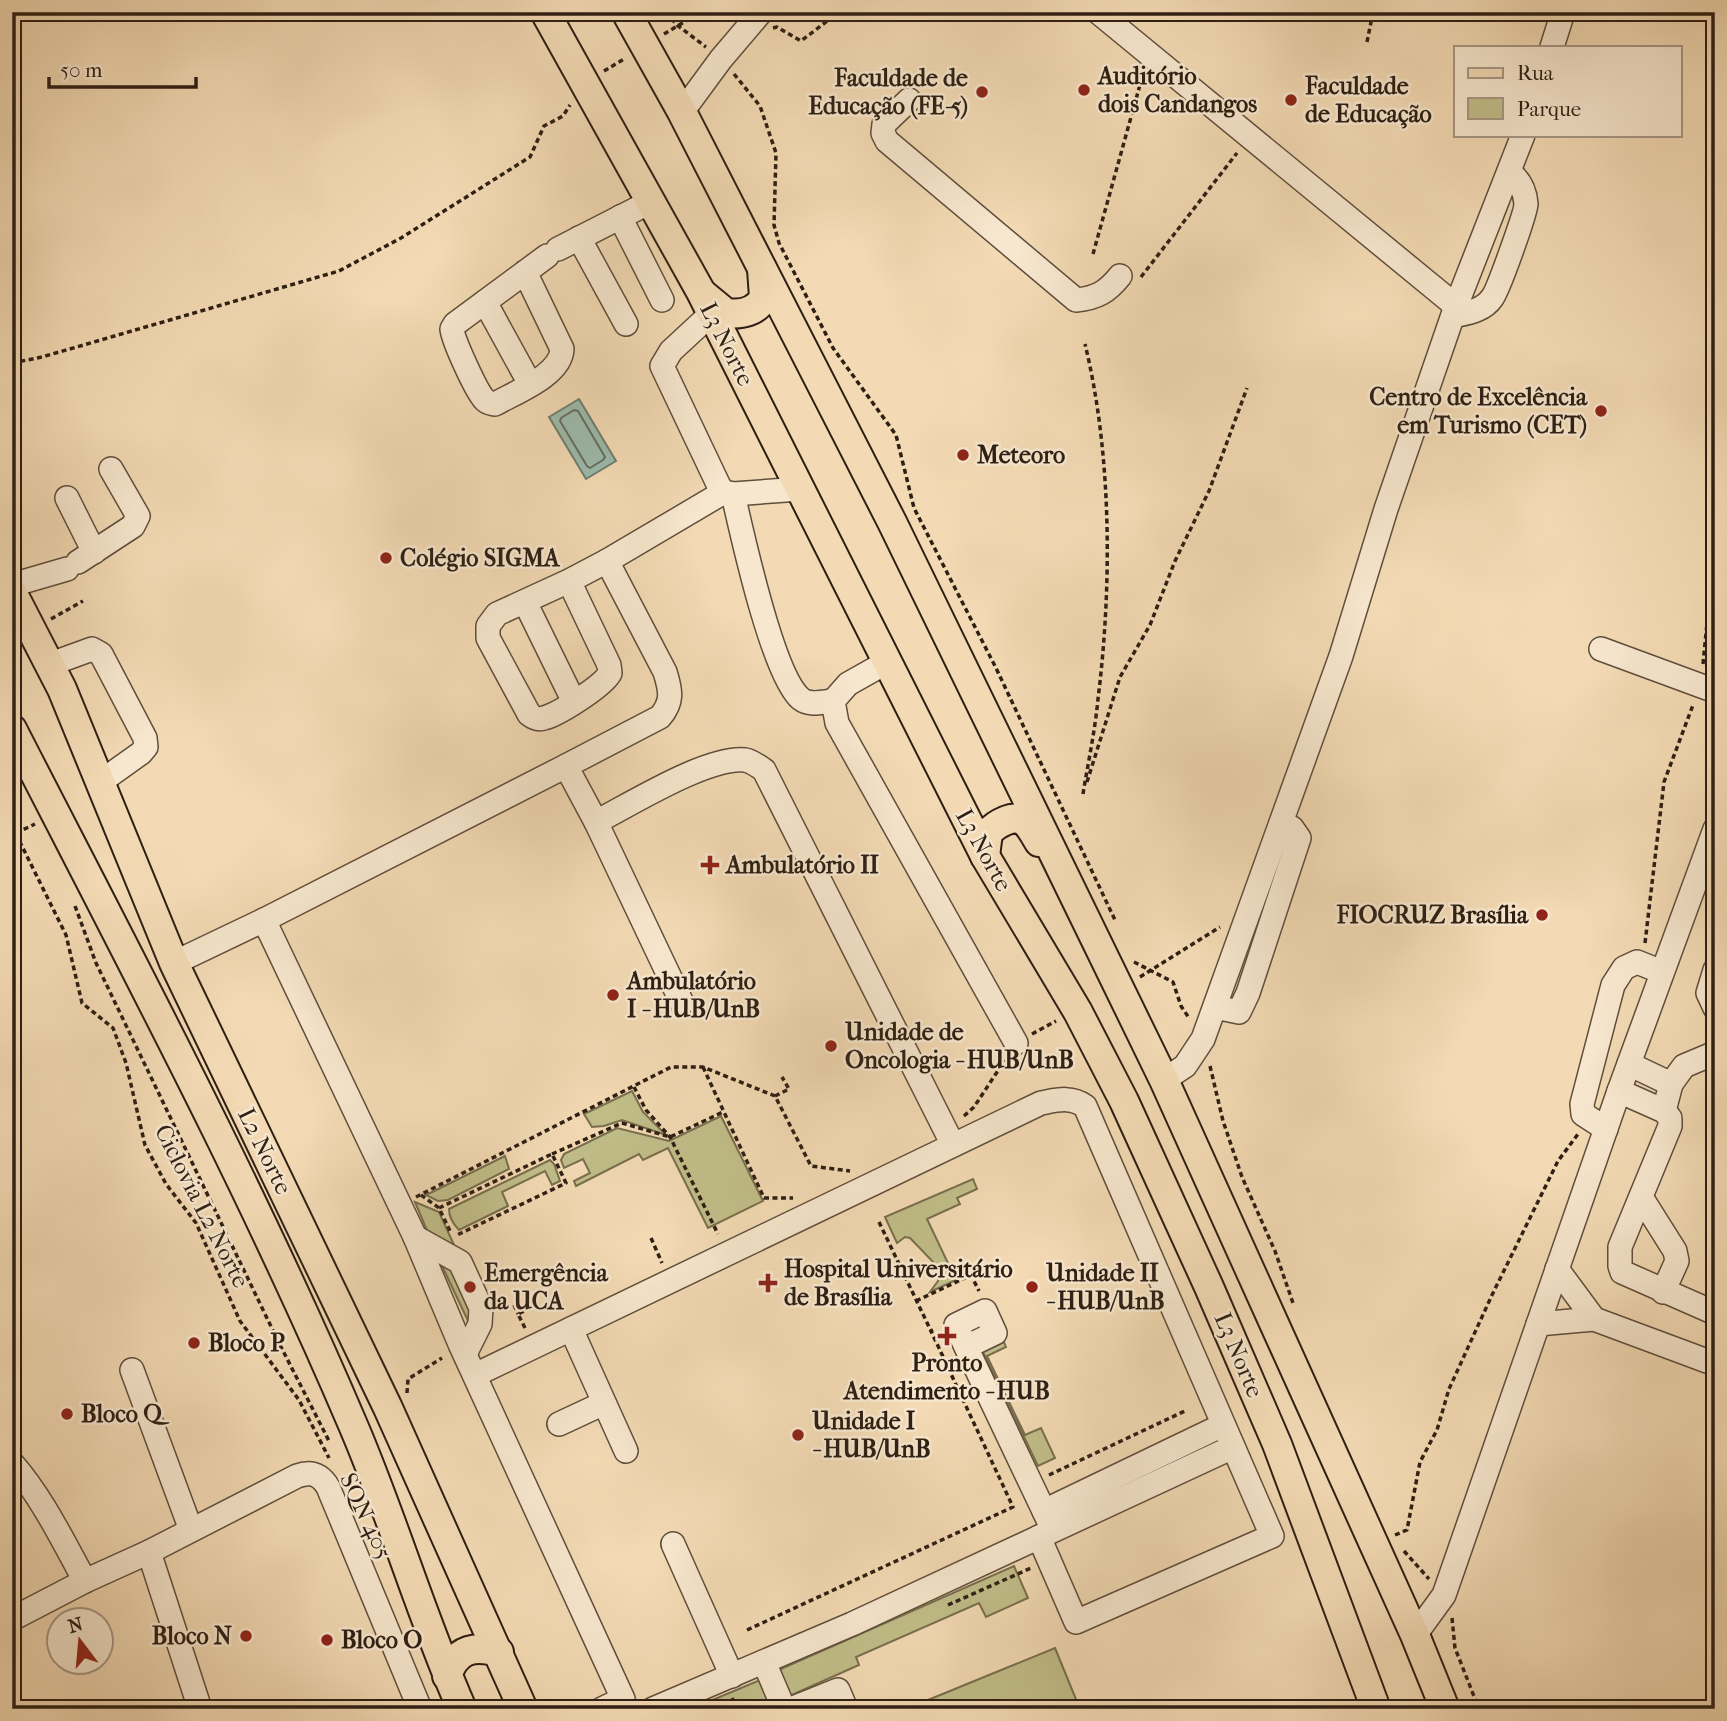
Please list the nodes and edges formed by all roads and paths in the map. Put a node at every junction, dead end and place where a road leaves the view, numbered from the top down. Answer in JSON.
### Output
{"nodes":[{"id":1,"x":545,"y":12,"type":"edge"},
{"id":2,"x":626,"y":12,"type":"edge"},
{"id":3,"x":666,"y":12,"type":"edge"},
{"id":4,"x":839,"y":12,"type":"edge"},
{"id":5,"x":1098,"y":12,"type":"edge"},
{"id":6,"x":1373,"y":12,"type":"edge"},
{"id":7,"x":1563,"y":12,"type":"edge"},
{"id":8,"x":764,"y":20,"type":"edge"},
{"id":9,"x":1367,"y":42,"type":"dead end"},
{"id":10,"x":1552,"y":46,"type":"edge"},
{"id":11,"x":1149,"y":54,"type":"junction"},
{"id":12,"x":721,"y":59,"type":"junction"},
{"id":13,"x":583,"y":83,"type":"junction"},
{"id":14,"x":909,"y":100,"type":"dead end"},
{"id":15,"x":682,"y":112,"type":"junction"},
{"id":16,"x":1250,"y":136,"type":"junction"},
{"id":17,"x":1523,"y":136,"type":"edge"},
{"id":18,"x":1509,"y":172,"type":"junction"},
{"id":19,"x":652,"y":201,"type":"junction"},
{"id":20,"x":620,"y":217,"type":"junction"},
{"id":21,"x":579,"y":238,"type":"junction"},
{"id":22,"x":1093,"y":254,"type":"dead end"},
{"id":23,"x":762,"y":268,"type":"junction"},
{"id":24,"x":525,"y":272,"type":"junction"},
{"id":25,"x":1127,"y":282,"type":"joint"},
{"id":26,"x":662,"y":300,"type":"dead end"},
{"id":27,"x":485,"y":302,"type":"junction"},
{"id":28,"x":706,"y":302,"type":"junction"},
{"id":29,"x":1454,"y":311,"type":"junction"},
{"id":30,"x":626,"y":324,"type":"dead end"},
{"id":31,"x":1085,"y":344,"type":"dead end"},
{"id":32,"x":12,"y":363,"type":"edge"},
{"id":33,"x":530,"y":384,"type":"junction"},
{"id":34,"x":1247,"y":388,"type":"dead end"},
{"id":35,"x":111,"y":469,"type":"dead end"},
{"id":36,"x":800,"y":489,"type":"junction"},
{"id":37,"x":728,"y":493,"type":"junction"},
{"id":38,"x":66,"y":498,"type":"dead end"},
{"id":39,"x":79,"y":561,"type":"junction"},
{"id":40,"x":607,"y":561,"type":"junction"},
{"id":41,"x":569,"y":581,"type":"junction"},
{"id":42,"x":12,"y":585,"type":"edge"},
{"id":43,"x":12,"y":592,"type":"edge"},
{"id":44,"x":83,"y":601,"type":"dead end"},
{"id":45,"x":525,"y":602,"type":"junction"},
{"id":46,"x":31,"y":630,"type":"junction"},
{"id":47,"x":1601,"y":649,"type":"dead end"},
{"id":48,"x":887,"y":662,"type":"junction"},
{"id":49,"x":48,"y":665,"type":"junction"},
{"id":50,"x":1715,"y":691,"type":"edge"},
{"id":51,"x":833,"y":701,"type":"junction"},
{"id":52,"x":574,"y":702,"type":"junction"},
{"id":53,"x":12,"y":729,"type":"edge"},
{"id":54,"x":566,"y":766,"type":"junction"},
{"id":55,"x":99,"y":783,"type":"junction"},
{"id":56,"x":29,"y":813,"type":"dead end"},
{"id":57,"x":596,"y":822,"type":"junction"},
{"id":58,"x":1282,"y":823,"type":"junction"},
{"id":59,"x":12,"y":826,"type":"edge"},
{"id":60,"x":1715,"y":829,"type":"edge"},
{"id":61,"x":16,"y":834,"type":"junction"},
{"id":62,"x":985,"y":856,"type":"junction"},
{"id":63,"x":1061,"y":872,"type":"junction"},
{"id":64,"x":70,"y":895,"type":"dead end"},
{"id":65,"x":1250,"y":909,"type":"junction"},
{"id":66,"x":264,"y":920,"type":"junction"},
{"id":67,"x":1117,"y":926,"type":"dead end"},
{"id":68,"x":1129,"y":951,"type":"dead end"},
{"id":69,"x":174,"y":963,"type":"junction"},
{"id":70,"x":1149,"y":970,"type":"junction"},
{"id":71,"x":1715,"y":970,"type":"edge"},
{"id":72,"x":1662,"y":972,"type":"junction"},
{"id":73,"x":1121,"y":989,"type":"junction"},
{"id":74,"x":682,"y":1003,"type":"dead end"},
{"id":75,"x":1215,"y":1007,"type":"junction"},
{"id":76,"x":1715,"y":1009,"type":"edge"},
{"id":77,"x":1059,"y":1020,"type":"dead end"},
{"id":78,"x":1203,"y":1040,"type":"junction"},
{"id":79,"x":1016,"y":1043,"type":"junction"},
{"id":80,"x":1715,"y":1054,"type":"edge"},
{"id":81,"x":1629,"y":1063,"type":"junction"},
{"id":82,"x":704,"y":1067,"type":"junction"},
{"id":83,"x":782,"y":1077,"type":"dead end"},
{"id":84,"x":1164,"y":1080,"type":"junction"},
{"id":85,"x":1671,"y":1084,"type":"junction"},
{"id":86,"x":634,"y":1086,"type":"junction"},
{"id":87,"x":1619,"y":1091,"type":"junction"},
{"id":88,"x":775,"y":1096,"type":"junction"},
{"id":89,"x":1664,"y":1111,"type":"junction"},
{"id":90,"x":723,"y":1112,"type":"junction"},
{"id":91,"x":1606,"y":1129,"type":"junction"},
{"id":92,"x":670,"y":1137,"type":"junction"},
{"id":93,"x":950,"y":1139,"type":"junction"},
{"id":94,"x":552,"y":1154,"type":"junction"},
{"id":95,"x":857,"y":1172,"type":"dead end"},
{"id":96,"x":566,"y":1183,"type":"junction"},
{"id":97,"x":569,"y":1189,"type":"dead end"},
{"id":98,"x":421,"y":1195,"type":"junction"},
{"id":99,"x":1641,"y":1197,"type":"junction"},
{"id":100,"x":411,"y":1200,"type":"dead end"},
{"id":101,"x":785,"y":1203,"type":"dead end"},
{"id":102,"x":879,"y":1222,"type":"dead end"},
{"id":103,"x":719,"y":1236,"type":"dead end"},
{"id":104,"x":415,"y":1237,"type":"junction"},
{"id":105,"x":453,"y":1237,"type":"dead end"},
{"id":106,"x":650,"y":1238,"type":"dead end"},
{"id":107,"x":662,"y":1263,"type":"dead end"},
{"id":108,"x":1557,"y":1269,"type":"junction"},
{"id":109,"x":1663,"y":1292,"type":"junction"},
{"id":110,"x":982,"y":1298,"type":"dead end"},
{"id":111,"x":916,"y":1301,"type":"junction"},
{"id":112,"x":541,"y":1303,"type":"dead end"},
{"id":113,"x":1293,"y":1303,"type":"dead end"},
{"id":114,"x":513,"y":1305,"type":"dead end"},
{"id":115,"x":1715,"y":1313,"type":"edge"},
{"id":116,"x":518,"y":1314,"type":"junction"},
{"id":117,"x":1594,"y":1319,"type":"junction"},
{"id":118,"x":1538,"y":1324,"type":"junction"},
{"id":119,"x":525,"y":1328,"type":"dead end"},
{"id":120,"x":570,"y":1329,"type":"junction"},
{"id":121,"x":930,"y":1331,"type":"dead end"},
{"id":122,"x":966,"y":1347,"type":"dead end"},
{"id":123,"x":442,"y":1357,"type":"dead end"},
{"id":124,"x":1715,"y":1364,"type":"edge"},
{"id":125,"x":470,"y":1365,"type":"junction"},
{"id":126,"x":132,"y":1370,"type":"dead end"},
{"id":127,"x":407,"y":1394,"type":"dead end"},
{"id":128,"x":604,"y":1403,"type":"junction"},
{"id":129,"x":559,"y":1424,"type":"dead end"},
{"id":130,"x":1223,"y":1425,"type":"junction"},
{"id":131,"x":354,"y":1427,"type":"junction"},
{"id":132,"x":329,"y":1441,"type":"junction"},
{"id":133,"x":323,"y":1445,"type":"junction"},
{"id":134,"x":1233,"y":1447,"type":"junction"},
{"id":135,"x":626,"y":1451,"type":"dead end"},
{"id":136,"x":12,"y":1463,"type":"edge"},
{"id":137,"x":325,"y":1472,"type":"junction"},
{"id":138,"x":1045,"y":1526,"type":"junction"},
{"id":139,"x":191,"y":1530,"type":"junction"},
{"id":140,"x":673,"y":1544,"type":"dead end"},
{"id":141,"x":1400,"y":1546,"type":"dead end"},
{"id":142,"x":149,"y":1552,"type":"junction"},
{"id":143,"x":85,"y":1581,"type":"junction"},
{"id":144,"x":836,"y":1590,"type":"dead end"},
{"id":145,"x":1444,"y":1595,"type":"junction"},
{"id":146,"x":12,"y":1619,"type":"edge"},
{"id":147,"x":747,"y":1630,"type":"dead end"},
{"id":148,"x":1415,"y":1635,"type":"junction"},
{"id":149,"x":499,"y":1651,"type":"junction"},
{"id":150,"x":764,"y":1662,"type":"junction"},
{"id":151,"x":447,"y":1676,"type":"junction"},
{"id":152,"x":732,"y":1676,"type":"junction"},
{"id":153,"x":720,"y":1703,"type":"dead end"},
{"id":154,"x":621,"y":1704,"type":"edge"},
{"id":155,"x":200,"y":1709,"type":"edge"},
{"id":156,"x":420,"y":1709,"type":"edge"},
{"id":157,"x":462,"y":1709,"type":"edge"},
{"id":158,"x":523,"y":1709,"type":"edge"},
{"id":159,"x":602,"y":1709,"type":"edge"},
{"id":160,"x":647,"y":1709,"type":"edge"},
{"id":161,"x":653,"y":1709,"type":"edge"},
{"id":162,"x":737,"y":1709,"type":"edge"},
{"id":163,"x":784,"y":1709,"type":"edge"},
{"id":164,"x":791,"y":1709,"type":"edge"},
{"id":165,"x":846,"y":1709,"type":"edge"},
{"id":166,"x":1376,"y":1709,"type":"edge"},
{"id":167,"x":1445,"y":1709,"type":"edge"},
{"id":168,"x":1479,"y":1709,"type":"edge"}],
"edges":[{"from":1,"to":13,"type":"main road","name":"L3 Norte"},
{"from":2,"to":15,"type":"main road","name":"L3 Norte"},
{"from":3,"to":12,"type":"path"},
{"from":4,"to":8,"type":"path"},
{"from":5,"to":11,"type":"street"},
{"from":6,"to":9,"type":"path"},
{"from":7,"to":10,"type":"street"},
{"from":8,"to":12,"type":"street"},
{"from":11,"to":16,"type":"street"},
{"from":11,"to":22,"type":"path"},
{"from":12,"to":15,"type":"street"},
{"from":12,"to":67,"type":"path"},
{"from":13,"to":19,"type":"main road","name":"L3 Norte"},
{"from":13,"to":32,"type":"path"},
{"from":14,"to":25,"type":"street"},
{"from":15,"to":23,"type":"main road","name":"L3 Norte"},
{"from":16,"to":25,"type":"path"},
{"from":16,"to":29,"type":"street"},
{"from":17,"to":18,"type":"street"},
{"from":18,"to":29,"type":"street"},
{"from":18,"to":29,"type":"street"},
{"from":19,"to":20,"type":"street"},
{"from":19,"to":28,"type":"main road","name":"L3 Norte"},
{"from":20,"to":21,"type":"street"},
{"from":20,"to":26,"type":"street"},
{"from":21,"to":24,"type":"street"},
{"from":21,"to":30,"type":"street"},
{"from":23,"to":28,"type":"main road"},
{"from":23,"to":63,"type":"main road","name":"L3 Norte"},
{"from":24,"to":27,"type":"street"},
{"from":24,"to":33,"type":"street"},
{"from":27,"to":33,"type":"street"},
{"from":27,"to":33,"type":"street"},
{"from":28,"to":36,"type":"main road","name":"L3 Norte"},
{"from":28,"to":37,"type":"street"},
{"from":29,"to":58,"type":"street"},
{"from":31,"to":34,"type":"path"},
{"from":35,"to":39,"type":"street"},
{"from":36,"to":37,"type":"street"},
{"from":36,"to":48,"type":"main road","name":"L3 Norte"},
{"from":37,"to":40,"type":"street"},
{"from":37,"to":51,"type":"street"},
{"from":38,"to":39,"type":"street"},
{"from":39,"to":42,"type":"street"},
{"from":40,"to":41,"type":"street"},
{"from":40,"to":54,"type":"street"},
{"from":41,"to":45,"type":"street"},
{"from":41,"to":52,"type":"street"},
{"from":43,"to":46,"type":"main road","name":"L2 Norte"},
{"from":44,"to":46,"type":"path"},
{"from":45,"to":52,"type":"street"},
{"from":45,"to":52,"type":"street"},
{"from":46,"to":49,"type":"main road","name":"L2 Norte"},
{"from":47,"to":50,"type":"street"},
{"from":48,"to":51,"type":"street"},
{"from":48,"to":62,"type":"main road","name":"L3 Norte"},
{"from":49,"to":55,"type":"main road","name":"L2 Norte"},
{"from":49,"to":55,"type":"street"},
{"from":51,"to":79,"type":"street"},
{"from":53,"to":131,"type":"main road","name":"L2 Norte"},
{"from":54,"to":57,"type":"street"},
{"from":54,"to":66,"type":"street"},
{"from":55,"to":69,"type":"main road","name":"L2 Norte"},
{"from":56,"to":61,"type":"path"},
{"from":57,"to":74,"type":"street"},
{"from":57,"to":93,"type":"street"},
{"from":58,"to":65,"type":"street"},
{"from":58,"to":75,"type":"street"},
{"from":59,"to":61,"type":"path","name":"Ciclovia L2 Norte"},
{"from":60,"to":72,"type":"street"},
{"from":61,"to":133,"type":"path","name":"Ciclovia L2 Norte"},
{"from":62,"to":63,"type":"main road"},
{"from":62,"to":166,"type":"main road","name":"L3 Norte"},
{"from":63,"to":73,"type":"main road","name":"L3 Norte"},
{"from":64,"to":132,"type":"path"},
{"from":65,"to":70,"type":"path"},
{"from":65,"to":75,"type":"street"},
{"from":66,"to":69,"type":"street"},
{"from":66,"to":104,"type":"street"},
{"from":68,"to":70,"type":"path"},
{"from":69,"to":149,"type":"main road","name":"L2 Norte"},
{"from":70,"to":73,"type":"path"},
{"from":70,"to":78,"type":"path"},
{"from":71,"to":76,"type":"street"},
{"from":72,"to":81,"type":"street"},
{"from":72,"to":91,"type":"street"},
{"from":73,"to":84,"type":"main road","name":"L3 Norte"},
{"from":75,"to":78,"type":"street"},
{"from":77,"to":79,"type":"path"},
{"from":78,"to":84,"type":"street"},
{"from":78,"to":113,"type":"path"},
{"from":79,"to":93,"type":"path"},
{"from":80,"to":85,"type":"street"},
{"from":81,"to":85,"type":"street"},
{"from":81,"to":87,"type":"street"},
{"from":82,"to":86,"type":"path"},
{"from":82,"to":88,"type":"path"},
{"from":82,"to":90,"type":"path"},
{"from":83,"to":88,"type":"path"},
{"from":84,"to":148,"type":"main road","name":"L3 Norte"},
{"from":85,"to":89,"type":"street"},
{"from":86,"to":92,"type":"path"},
{"from":86,"to":98,"type":"path"},
{"from":87,"to":89,"type":"street"},
{"from":87,"to":91,"type":"street"},
{"from":88,"to":95,"type":"path"},
{"from":89,"to":99,"type":"street"},
{"from":90,"to":92,"type":"path"},
{"from":90,"to":101,"type":"path"},
{"from":91,"to":108,"type":"street"},
{"from":92,"to":94,"type":"path"},
{"from":92,"to":103,"type":"path"},
{"from":93,"to":120,"type":"street"},
{"from":93,"to":130,"type":"street"},
{"from":94,"to":96,"type":"path"},
{"from":94,"to":98,"type":"path"},
{"from":96,"to":97,"type":"path"},
{"from":96,"to":105,"type":"path"},
{"from":98,"to":100,"type":"path"},
{"from":99,"to":109,"type":"street"},
{"from":99,"to":109,"type":"street"},
{"from":102,"to":111,"type":"path"},
{"from":104,"to":125,"type":"street"},
{"from":104,"to":125,"type":"street"},
{"from":106,"to":107,"type":"path"},
{"from":108,"to":117,"type":"street"},
{"from":108,"to":118,"type":"street"},
{"from":109,"to":115,"type":"street"},
{"from":110,"to":111,"type":"path"},
{"from":111,"to":121,"type":"path"},
{"from":112,"to":116,"type":"path"},
{"from":114,"to":116,"type":"path"},
{"from":116,"to":119,"type":"path"},
{"from":117,"to":118,"type":"street"},
{"from":117,"to":124,"type":"street"},
{"from":118,"to":145,"type":"street"},
{"from":120,"to":125,"type":"street"},
{"from":120,"to":128,"type":"street"},
{"from":122,"to":138,"type":"street"},
{"from":123,"to":127,"type":"path"},
{"from":125,"to":154,"type":"street"},
{"from":126,"to":139,"type":"street"},
{"from":128,"to":129,"type":"street"},
{"from":128,"to":135,"type":"street"},
{"from":130,"to":134,"type":"street"},
{"from":130,"to":138,"type":"street"},
{"from":131,"to":132,"type":"path"},
{"from":131,"to":151,"type":"main road","name":"L2 Norte"},
{"from":132,"to":133,"type":"path"},
{"from":133,"to":137,"type":"path"},
{"from":133,"to":137,"type":"path","name":"Ciclovia L2 Norte"},
{"from":134,"to":138,"type":"street"},
{"from":134,"to":138,"type":"street"},
{"from":136,"to":143,"type":"street"},
{"from":137,"to":139,"type":"street","name":"SQN 405"},
{"from":137,"to":156,"type":"street","name":"SQN 405"},
{"from":138,"to":150,"type":"street"},
{"from":139,"to":142,"type":"street","name":"SQN 405"},
{"from":140,"to":152,"type":"street"},
{"from":141,"to":145,"type":"path"},
{"from":142,"to":143,"type":"street","name":"SQN 405"},
{"from":142,"to":155,"type":"street"},
{"from":143,"to":146,"type":"street","name":"SQN 405"},
{"from":144,"to":147,"type":"path"},
{"from":145,"to":148,"type":"street"},
{"from":145,"to":168,"type":"path"},
{"from":148,"to":167,"type":"main road","name":"L3 Norte"},
{"from":149,"to":151,"type":"main road"},
{"from":149,"to":158,"type":"main road","name":"L2 Norte"},
{"from":150,"to":152,"type":"street"},
{"from":150,"to":163,"type":"street"},
{"from":151,"to":157,"type":"main road","name":"L2 Norte"},
{"from":152,"to":161,"type":"street"},
{"from":153,"to":162,"type":"path"},
{"from":154,"to":159,"type":"street"},
{"from":154,"to":160,"type":"street"},
{"from":164,"to":165,"type":"street"}]}
